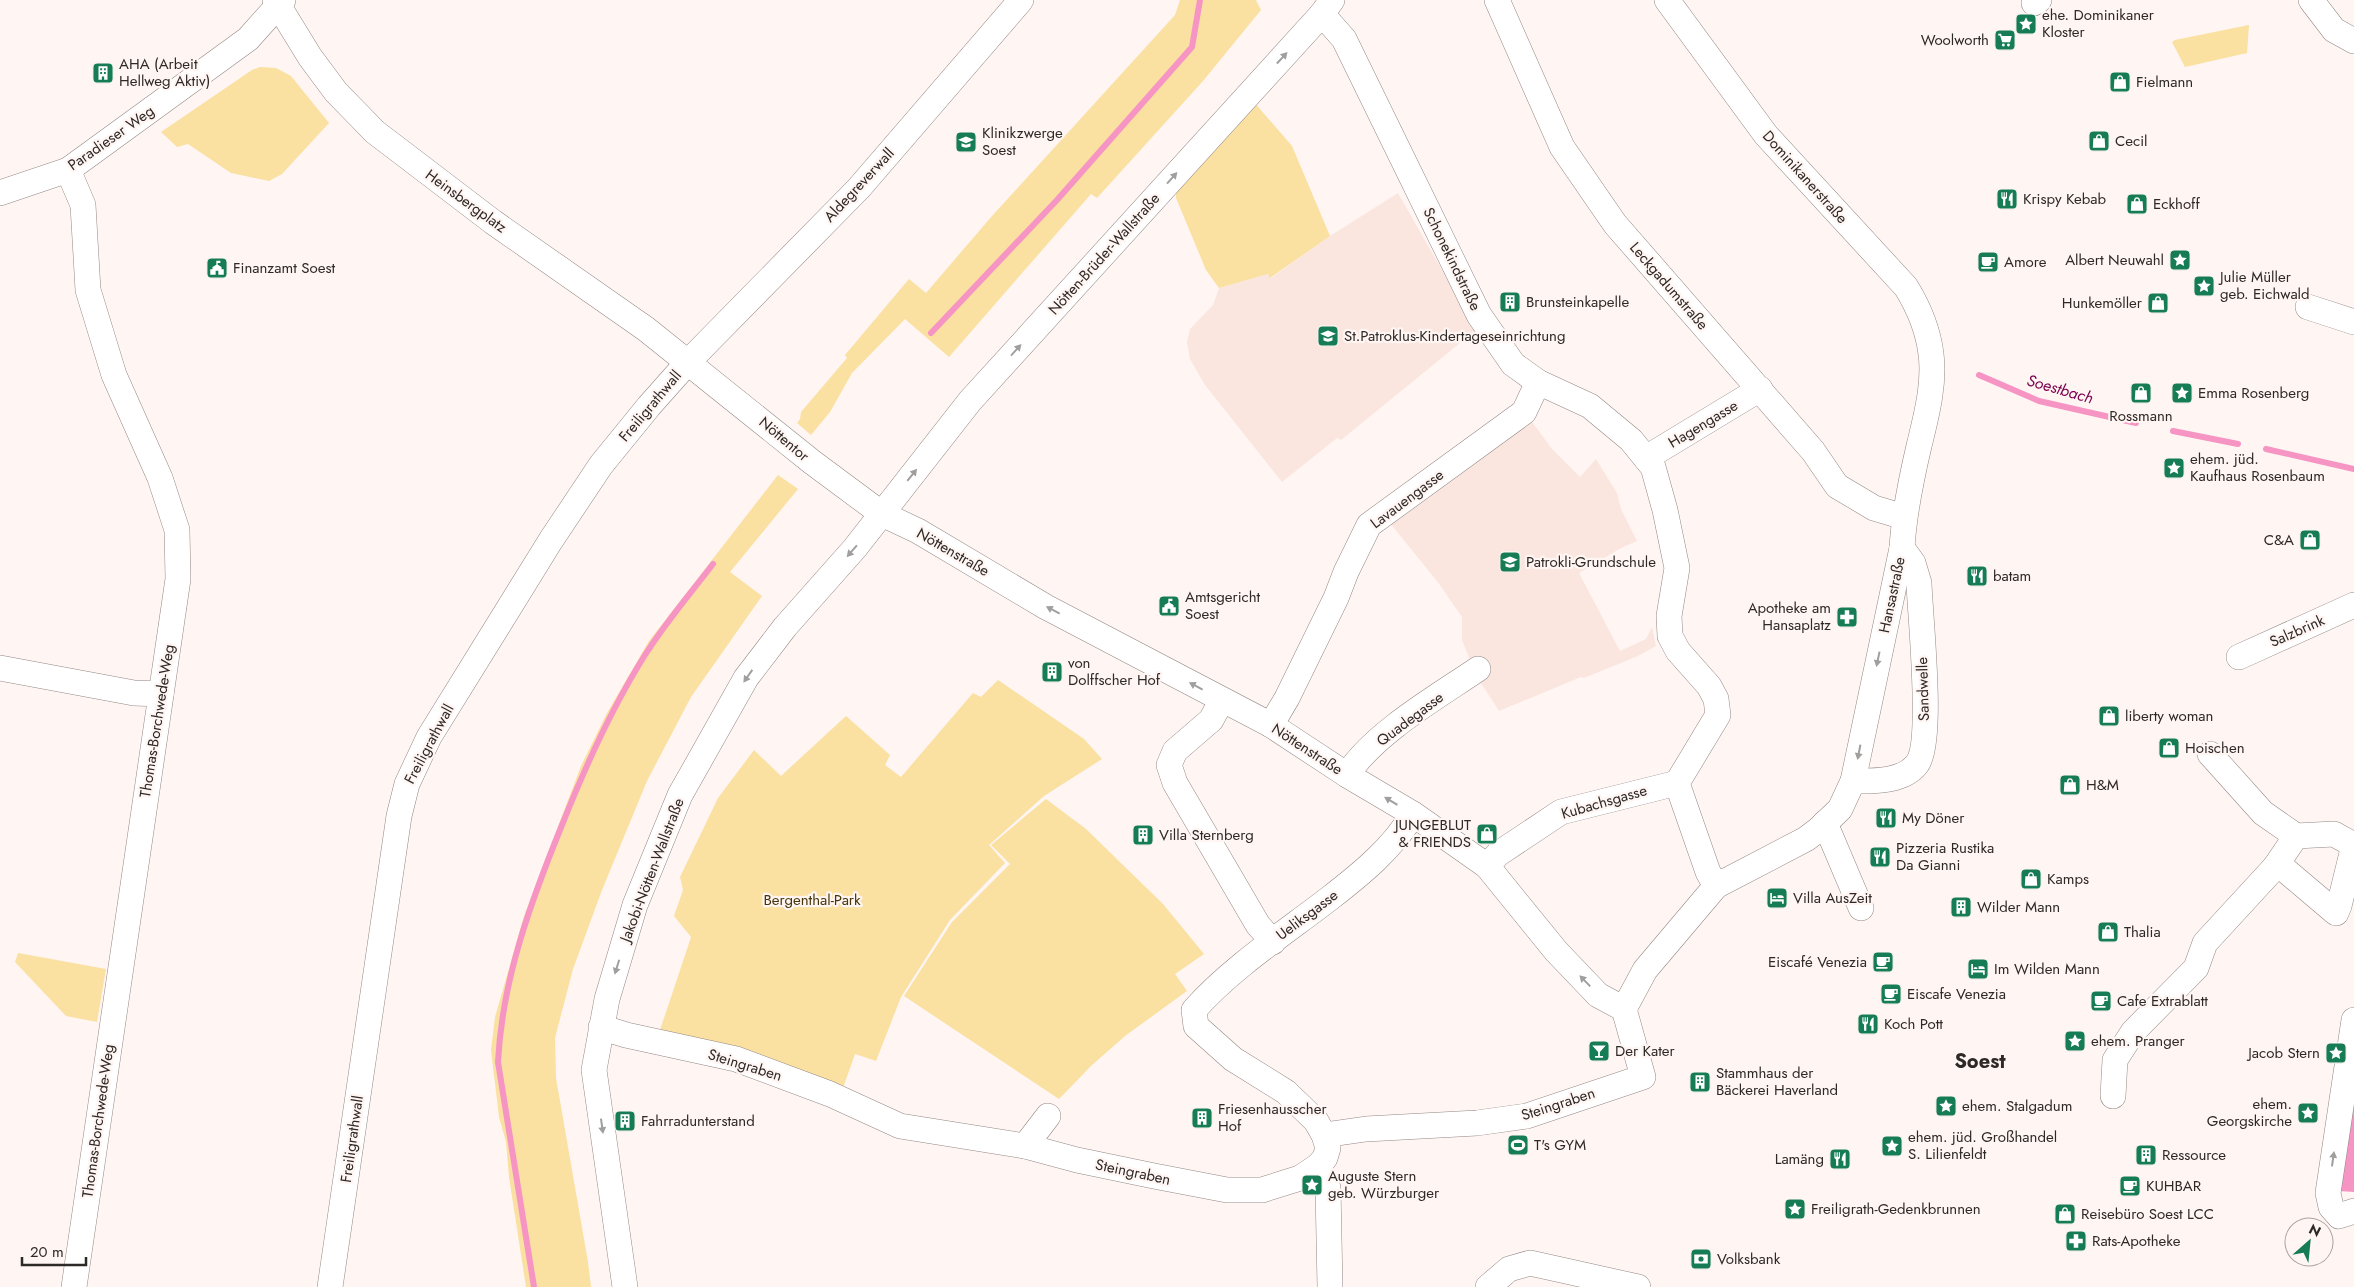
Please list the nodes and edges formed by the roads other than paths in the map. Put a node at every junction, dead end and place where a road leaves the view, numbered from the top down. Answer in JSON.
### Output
{"nodes":[{"id":1,"x":1021,"y":0,"type":"edge"},
{"id":2,"x":1497,"y":0,"type":"edge"},
{"id":3,"x":2311,"y":0,"type":"edge"},
{"id":4,"x":1670,"y":1,"type":"edge"},
{"id":5,"x":279,"y":2,"type":"edge"},
{"id":6,"x":1327,"y":7,"type":"edge"},
{"id":7,"x":2354,"y":41,"type":"edge"},
{"id":8,"x":68,"y":170,"type":"junction"},
{"id":9,"x":0,"y":193,"type":"edge"},
{"id":10,"x":2308,"y":307,"type":"dead end"},
{"id":11,"x":2354,"y":322,"type":"edge"},
{"id":12,"x":1932,"y":356,"type":"joint"},
{"id":13,"x":689,"y":361,"type":"junction"},
{"id":14,"x":1538,"y":382,"type":"junction"},
{"id":15,"x":1760,"y":389,"type":"junction"},
{"id":16,"x":1646,"y":458,"type":"junction"},
{"id":17,"x":882,"y":514,"type":"junction"},
{"id":18,"x":1904,"y":518,"type":"junction"},
{"id":19,"x":1902,"y":548,"type":"junction"},
{"id":20,"x":2354,"y":605,"type":"edge"},
{"id":21,"x":2239,"y":657,"type":"dead end"},
{"id":22,"x":0,"y":668,"type":"edge"},
{"id":23,"x":1478,"y":669,"type":"dead end"},
{"id":24,"x":161,"y":694,"type":"junction"},
{"id":25,"x":1222,"y":700,"type":"junction"},
{"id":26,"x":1271,"y":725,"type":"junction"},
{"id":27,"x":2210,"y":754,"type":"dead end"},
{"id":28,"x":1347,"y":775,"type":"junction"},
{"id":29,"x":1853,"y":781,"type":"junction"},
{"id":30,"x":1678,"y":783,"type":"junction"},
{"id":31,"x":1413,"y":814,"type":"junction"},
{"id":32,"x":1825,"y":824,"type":"junction"},
{"id":33,"x":2296,"y":836,"type":"junction"},
{"id":34,"x":2354,"y":845,"type":"edge"},
{"id":35,"x":1487,"y":866,"type":"junction"},
{"id":36,"x":2276,"y":867,"type":"junction"},
{"id":37,"x":1716,"y":886,"type":"junction"},
{"id":38,"x":1861,"y":908,"type":"dead end"},
{"id":39,"x":2347,"y":913,"type":"edge"},
{"id":40,"x":1273,"y":942,"type":"junction"},
{"id":41,"x":1624,"y":1009,"type":"junction"},
{"id":42,"x":2354,"y":1020,"type":"edge"},
{"id":43,"x":601,"y":1027,"type":"junction"},
{"id":44,"x":2113,"y":1096,"type":"dead end"},
{"id":45,"x":1048,"y":1116,"type":"dead end"},
{"id":46,"x":1324,"y":1134,"type":"junction"},
{"id":47,"x":1025,"y":1146,"type":"junction"},
{"id":48,"x":1318,"y":1166,"type":"junction"},
{"id":49,"x":2342,"y":1209,"type":"edge"},
{"id":50,"x":74,"y":1287,"type":"edge"},
{"id":51,"x":330,"y":1287,"type":"edge"},
{"id":52,"x":625,"y":1287,"type":"edge"},
{"id":53,"x":1330,"y":1287,"type":"edge"},
{"id":54,"x":1488,"y":1287,"type":"edge"},
{"id":55,"x":1638,"y":1287,"type":"edge"}],
"edges":[{"from":1,"to":13,"type":"street","name":"Aldegreverwall"},
{"from":2,"to":15,"type":"street","name":"Leckgadumstraße"},
{"from":3,"to":7,"type":"street"},
{"from":4,"to":12,"type":"street","name":"Dominikanerstraße"},
{"from":5,"to":8,"type":"street","name":"Paradieser Weg"},
{"from":5,"to":13,"type":"street","name":"Heinsbergplatz"},
{"from":6,"to":14,"type":"street","name":"Schonekindstraße"},
{"from":17,"to":6,"type":"street","name":"Nötten-Brüder-Wallstraße","one_way":true},
{"from":8,"to":9,"type":"street","name":"Paradieser Weg"},
{"from":8,"to":24,"type":"street","name":"Thomas-Borchwede-Weg"},
{"from":10,"to":11,"type":"street"},
{"from":12,"to":18,"type":"street","name":"Hansastraße"},
{"from":13,"to":17,"type":"street","name":"Nöttentor"},
{"from":13,"to":51,"type":"street","name":"Freiligrathwall"},
{"from":14,"to":16,"type":"street","name":"Schonekindstraße"},
{"from":14,"to":26,"type":"street","name":"Lavauengasse"},
{"from":15,"to":16,"type":"street","name":"Hagengasse"},
{"from":15,"to":18,"type":"street","name":"Leckgadumstraße"},
{"from":16,"to":30,"type":"street","name":"Schonekindstraße"},
{"from":25,"to":17,"type":"street","name":"Nöttenstraße","one_way":true},
{"from":17,"to":43,"type":"street","name":"Jakobi-Nötten-Wallstraße","one_way":true},
{"from":18,"to":19,"type":"street","name":"Hansastraße"},
{"from":19,"to":29,"type":"street","name":"Hansastraße","one_way":true},
{"from":19,"to":29,"type":"street","name":"Sandwelle"},
{"from":20,"to":21,"type":"street","name":"Salzbrink"},
{"from":22,"to":24,"type":"street"},
{"from":23,"to":28,"type":"street","name":"Quadegasse"},
{"from":24,"to":50,"type":"street","name":"Thomas-Borchwede-Weg"},
{"from":25,"to":26,"type":"street","name":"Nöttenstraße"},
{"from":25,"to":40,"type":"street"},
{"from":26,"to":28,"type":"street","name":"Nöttenstraße"},
{"from":27,"to":33,"type":"street"},
{"from":31,"to":28,"type":"street","name":"Nöttenstraße","one_way":true},
{"from":29,"to":32,"type":"street","name":"Hansastraße"},
{"from":30,"to":35,"type":"street","name":"Kubachsgasse"},
{"from":30,"to":37,"type":"street"},
{"from":31,"to":35,"type":"street","name":"Nöttenstraße"},
{"from":31,"to":40,"type":"street","name":"Ueliksgasse"},
{"from":32,"to":37,"type":"street","name":"Hansastraße"},
{"from":32,"to":38,"type":"street"},
{"from":33,"to":34,"type":"street"},
{"from":33,"to":36,"type":"street"},
{"from":34,"to":39,"type":"street"},
{"from":41,"to":35,"type":"street","name":"Nöttenstraße","one_way":true},
{"from":36,"to":39,"type":"street"},
{"from":36,"to":44,"type":"street"},
{"from":37,"to":41,"type":"street"},
{"from":40,"to":46,"type":"street","name":"Ueliksgasse"},
{"from":41,"to":46,"type":"street","name":"Steingraben"},
{"from":49,"to":42,"type":"street","one_way":true},
{"from":43,"to":47,"type":"street","name":"Steingraben"},
{"from":43,"to":52,"type":"street","name":"Jakobi-Nötten-Wallstraße","one_way":true},
{"from":45,"to":47,"type":"street"},
{"from":46,"to":48,"type":"street"},
{"from":47,"to":48,"type":"street","name":"Steingraben"},
{"from":48,"to":53,"type":"street"},
{"from":54,"to":55,"type":"street"}]}
